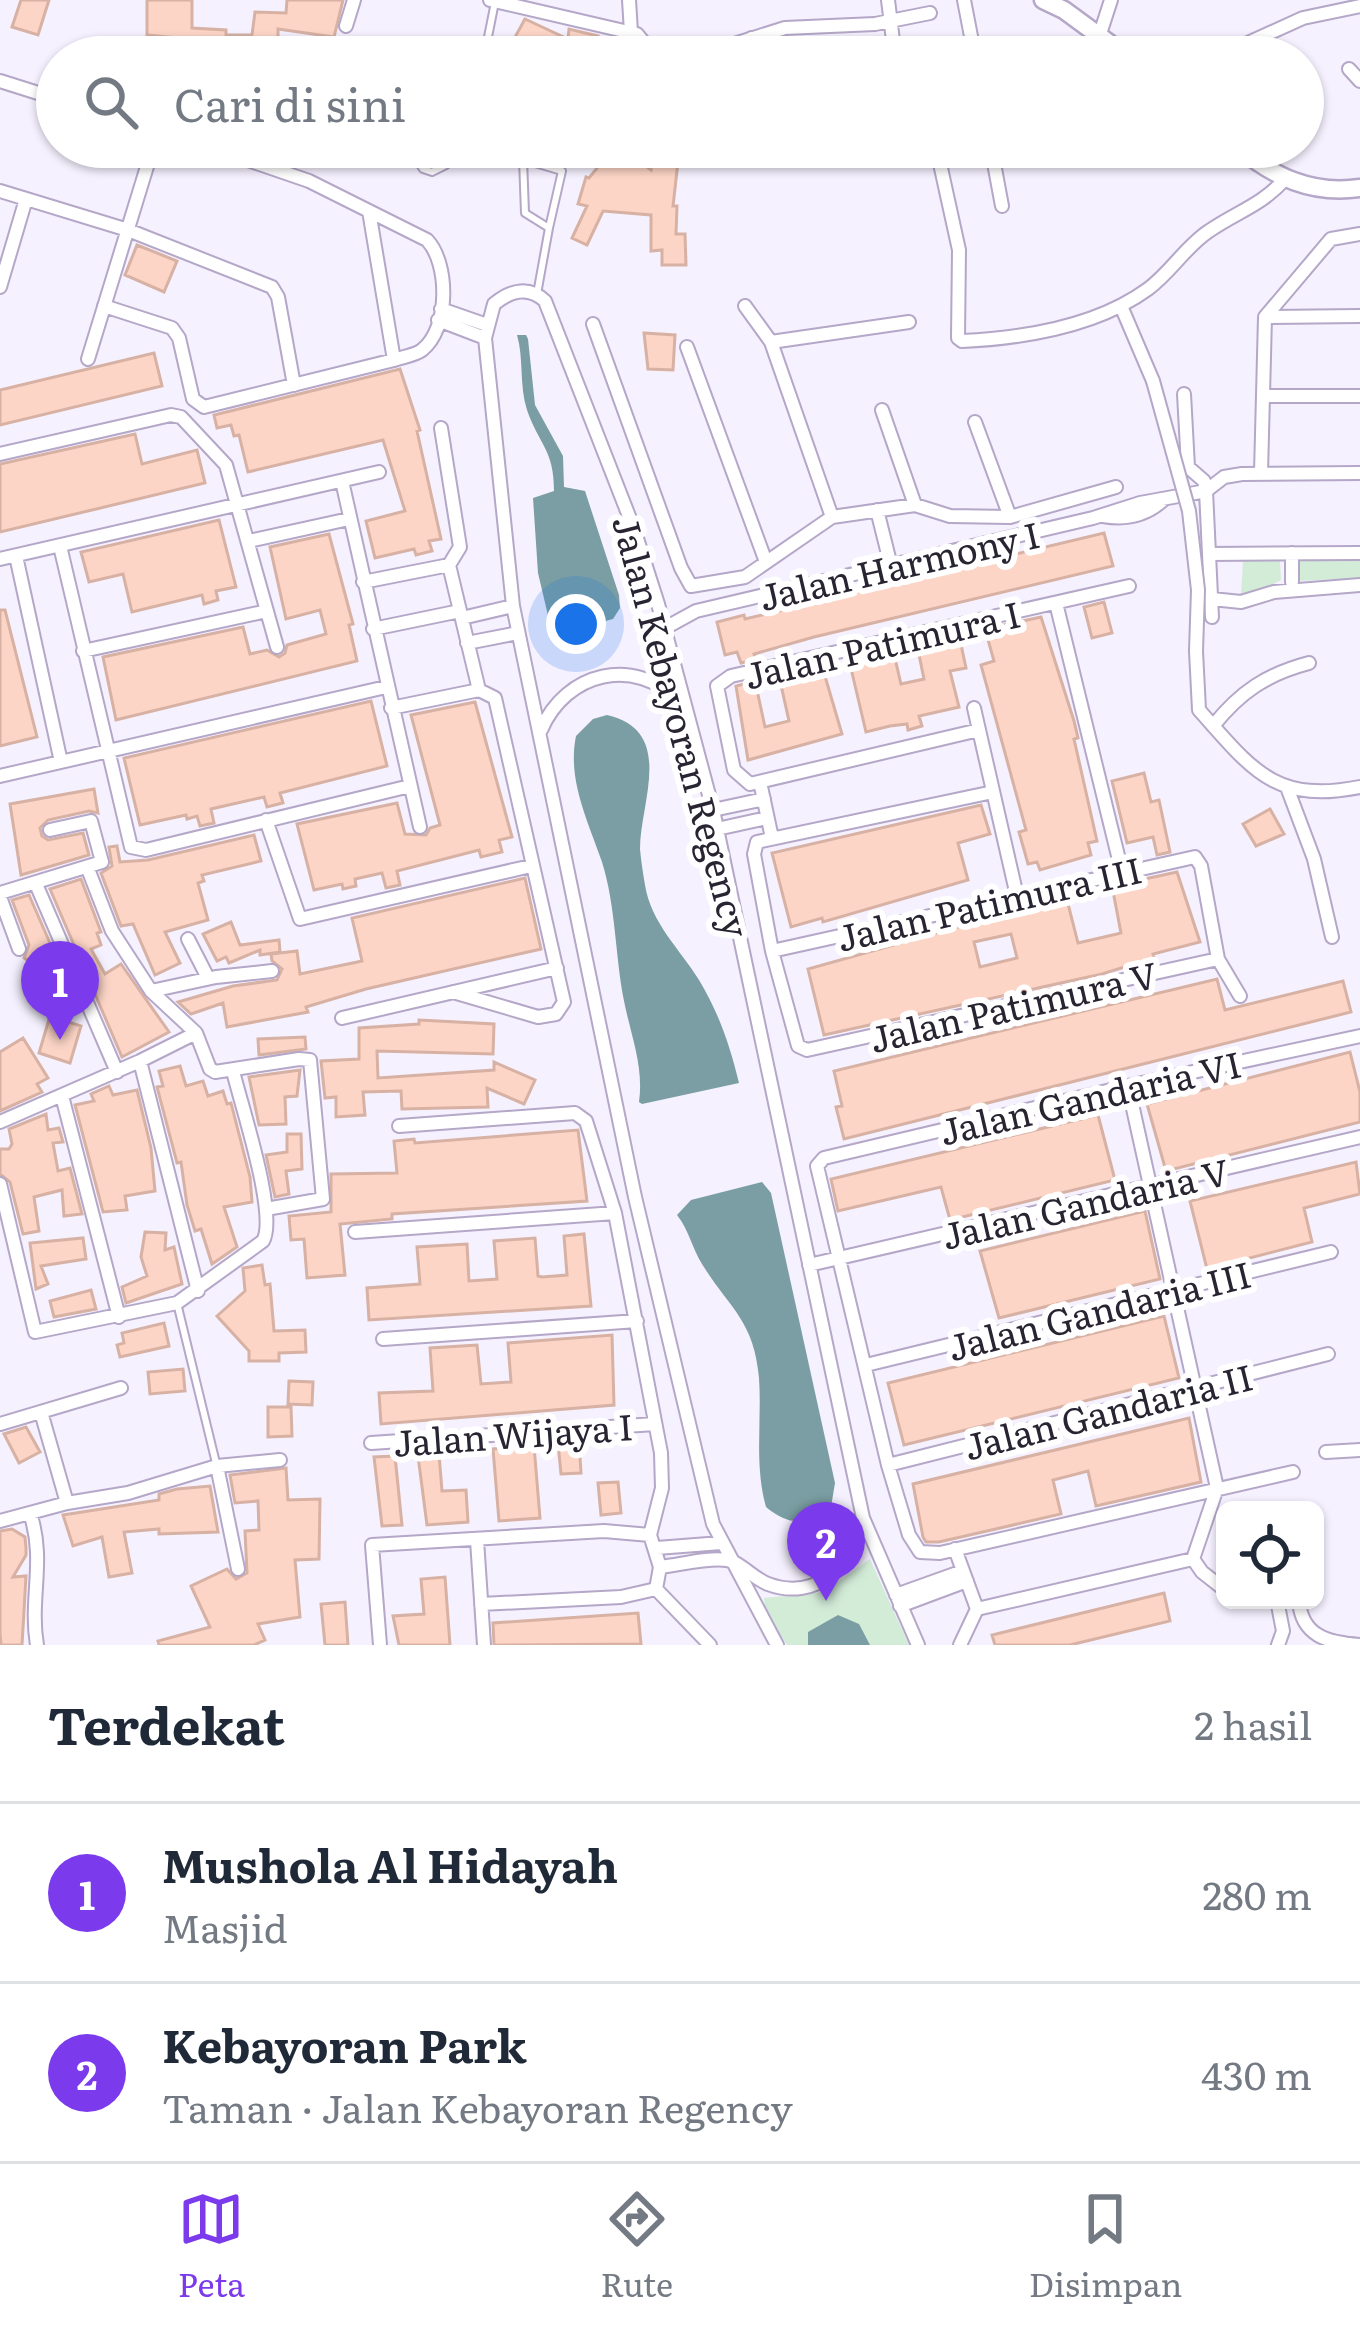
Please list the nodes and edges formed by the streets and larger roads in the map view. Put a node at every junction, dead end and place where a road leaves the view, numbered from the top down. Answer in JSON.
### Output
{"nodes":[{"id":1,"x":354,"y":0,"type":"edge"},
{"id":2,"x":629,"y":0,"type":"edge"},
{"id":3,"x":888,"y":0,"type":"edge"},
{"id":4,"x":964,"y":0,"type":"edge"},
{"id":5,"x":1043,"y":0,"type":"edge"},
{"id":6,"x":1111,"y":0,"type":"edge"},
{"id":7,"x":1307,"y":0,"type":"edge"},
{"id":8,"x":493,"y":1,"type":"edge"},
{"id":9,"x":1360,"y":6,"type":"edge"},
{"id":10,"x":930,"y":13,"type":"dead end"},
{"id":11,"x":1310,"y":16,"type":"junction"},
{"id":12,"x":891,"y":21,"type":"junction"},
{"id":13,"x":346,"y":26,"type":"dead end"},
{"id":14,"x":1100,"y":34,"type":"junction"},
{"id":15,"x":618,"y":36,"type":"edge"},
{"id":16,"x":638,"y":36,"type":"edge"},
{"id":17,"x":758,"y":36,"type":"edge"},
{"id":18,"x":893,"y":36,"type":"edge"},
{"id":19,"x":971,"y":36,"type":"edge"},
{"id":20,"x":1102,"y":36,"type":"edge"},
{"id":21,"x":1263,"y":36,"type":"edge"},
{"id":22,"x":1349,"y":70,"type":"dead end"},
{"id":23,"x":0,"y":81,"type":"edge"},
{"id":24,"x":1360,"y":81,"type":"edge"},
{"id":25,"x":36,"y":92,"type":"edge"},
{"id":26,"x":147,"y":168,"type":"edge"},
{"id":27,"x":271,"y":168,"type":"edge"},
{"id":28,"x":941,"y":168,"type":"edge"},
{"id":29,"x":995,"y":168,"type":"edge"},
{"id":30,"x":1264,"y":168,"type":"edge"},
{"id":31,"x":1286,"y":178,"type":"junction"},
{"id":32,"x":1360,"y":188,"type":"edge"},
{"id":33,"x":0,"y":191,"type":"edge"},
{"id":34,"x":26,"y":199,"type":"junction"},
{"id":35,"x":1002,"y":206,"type":"dead end"},
{"id":36,"x":369,"y":212,"type":"junction"},
{"id":37,"x":128,"y":230,"type":"junction"},
{"id":38,"x":1360,"y":234,"type":"edge"},
{"id":39,"x":0,"y":287,"type":"edge"},
{"id":40,"x":104,"y":306,"type":"junction"},
{"id":41,"x":746,"y":306,"type":"dead end"},
{"id":42,"x":1121,"y":306,"type":"junction"},
{"id":43,"x":440,"y":314,"type":"junction"},
{"id":44,"x":1360,"y":316,"type":"edge"},
{"id":45,"x":1265,"y":317,"type":"junction"},
{"id":46,"x":909,"y":322,"type":"dead end"},
{"id":47,"x":593,"y":324,"type":"dead end"},
{"id":48,"x":486,"y":331,"type":"junction"},
{"id":49,"x":770,"y":342,"type":"junction"},
{"id":50,"x":687,"y":347,"type":"dead end"},
{"id":51,"x":88,"y":359,"type":"dead end"},
{"id":52,"x":394,"y":360,"type":"junction"},
{"id":53,"x":294,"y":385,"type":"junction"},
{"id":54,"x":1184,"y":394,"type":"dead end"},
{"id":55,"x":1360,"y":396,"type":"edge"},
{"id":56,"x":1263,"y":397,"type":"junction"},
{"id":57,"x":882,"y":410,"type":"dead end"},
{"id":58,"x":975,"y":422,"type":"dead end"},
{"id":59,"x":442,"y":428,"type":"dead end"},
{"id":60,"x":0,"y":454,"type":"edge"},
{"id":61,"x":379,"y":472,"type":"dead end"},
{"id":62,"x":1261,"y":473,"type":"junction"},
{"id":63,"x":1360,"y":473,"type":"edge"},
{"id":64,"x":342,"y":481,"type":"junction"},
{"id":65,"x":1116,"y":487,"type":"dead end"},
{"id":66,"x":1206,"y":491,"type":"junction"},
{"id":67,"x":239,"y":504,"type":"junction"},
{"id":68,"x":915,"y":505,"type":"junction"},
{"id":69,"x":877,"y":511,"type":"junction"},
{"id":70,"x":832,"y":517,"type":"junction"},
{"id":71,"x":1010,"y":517,"type":"junction"},
{"id":72,"x":350,"y":519,"type":"junction"},
{"id":73,"x":248,"y":542,"type":"junction"},
{"id":74,"x":60,"y":546,"type":"junction"},
{"id":75,"x":1292,"y":553,"type":"junction"},
{"id":76,"x":1360,"y":553,"type":"edge"},
{"id":77,"x":1209,"y":554,"type":"junction"},
{"id":78,"x":16,"y":556,"type":"junction"},
{"id":79,"x":0,"y":560,"type":"edge"},
{"id":80,"x":766,"y":562,"type":"junction"},
{"id":81,"x":449,"y":565,"type":"junction"},
{"id":82,"x":891,"y":566,"type":"junction"},
{"id":83,"x":363,"y":582,"type":"junction"},
{"id":84,"x":1292,"y":582,"type":"dead end"},
{"id":85,"x":1129,"y":586,"type":"dead end"},
{"id":86,"x":1360,"y":586,"type":"edge"},
{"id":87,"x":1212,"y":599,"type":"junction"},
{"id":88,"x":658,"y":604,"type":"junction"},
{"id":89,"x":1056,"y":604,"type":"junction"},
{"id":90,"x":513,"y":606,"type":"junction"},
{"id":91,"x":267,"y":611,"type":"junction"},
{"id":92,"x":695,"y":611,"type":"junction"},
{"id":93,"x":461,"y":615,"type":"junction"},
{"id":94,"x":1212,"y":617,"type":"dead end"},
{"id":95,"x":664,"y":628,"type":"junction"},
{"id":96,"x":373,"y":629,"type":"junction"},
{"id":97,"x":518,"y":633,"type":"junction"},
{"id":98,"x":467,"y":643,"type":"junction"},
{"id":99,"x":277,"y":647,"type":"dead end"},
{"id":100,"x":83,"y":651,"type":"junction"},
{"id":101,"x":1309,"y":664,"type":"dead end"},
{"id":102,"x":386,"y":687,"type":"junction"},
{"id":103,"x":479,"y":690,"type":"junction"},
{"id":104,"x":683,"y":706,"type":"junction"},
{"id":105,"x":391,"y":707,"type":"junction"},
{"id":106,"x":974,"y":708,"type":"dead end"},
{"id":107,"x":1214,"y":726,"type":"junction"},
{"id":108,"x":979,"y":730,"type":"junction"},
{"id":109,"x":541,"y":731,"type":"junction"},
{"id":110,"x":107,"y":752,"type":"junction"},
{"id":111,"x":61,"y":762,"type":"junction"},
{"id":112,"x":0,"y":776,"type":"edge"},
{"id":113,"x":760,"y":782,"type":"junction"},
{"id":114,"x":410,"y":786,"type":"junction"},
{"id":115,"x":1360,"y":787,"type":"edge"},
{"id":116,"x":1288,"y":790,"type":"junction"},
{"id":117,"x":993,"y":792,"type":"junction"},
{"id":118,"x":764,"y":800,"type":"junction"},
{"id":119,"x":712,"y":811,"type":"junction"},
{"id":120,"x":767,"y":818,"type":"junction"},
{"id":121,"x":266,"y":820,"type":"junction"},
{"id":122,"x":420,"y":827,"type":"dead end"},
{"id":123,"x":716,"y":829,"type":"junction"},
{"id":124,"x":50,"y":830,"type":"dead end"},
{"id":125,"x":772,"y":838,"type":"junction"},
{"id":126,"x":531,"y":866,"type":"junction"},
{"id":127,"x":88,"y":869,"type":"junction"},
{"id":128,"x":1122,"y":872,"type":"junction"},
{"id":129,"x":36,"y":884,"type":"junction"},
{"id":130,"x":0,"y":895,"type":"edge"},
{"id":131,"x":1017,"y":896,"type":"junction"},
{"id":132,"x":1332,"y":937,"type":"dead end"},
{"id":133,"x":188,"y":939,"type":"dead end"},
{"id":134,"x":19,"y":949,"type":"dead end"},
{"id":135,"x":772,"y":951,"type":"junction"},
{"id":136,"x":1218,"y":958,"type":"junction"},
{"id":137,"x":557,"y":968,"type":"junction"},
{"id":138,"x":272,"y":971,"type":"dead end"},
{"id":139,"x":208,"y":978,"type":"junction"},
{"id":140,"x":151,"y":991,"type":"junction"},
{"id":141,"x":453,"y":992,"type":"junction"},
{"id":142,"x":1240,"y":996,"type":"dead end"},
{"id":143,"x":342,"y":1018,"type":"dead end"},
{"id":144,"x":196,"y":1034,"type":"junction"},
{"id":145,"x":1360,"y":1036,"type":"edge"},
{"id":146,"x":140,"y":1061,"type":"junction"},
{"id":147,"x":233,"y":1071,"type":"junction"},
{"id":148,"x":117,"y":1072,"type":"junction"},
{"id":149,"x":1128,"y":1086,"type":"junction"},
{"id":150,"x":62,"y":1096,"type":"junction"},
{"id":151,"x":0,"y":1122,"type":"edge"},
{"id":152,"x":399,"y":1126,"type":"dead end"},
{"id":153,"x":1360,"y":1137,"type":"edge"},
{"id":154,"x":0,"y":1184,"type":"edge"},
{"id":155,"x":1151,"y":1186,"type":"junction"},
{"id":156,"x":266,"y":1209,"type":"junction"},
{"id":157,"x":615,"y":1213,"type":"junction"},
{"id":158,"x":356,"y":1232,"type":"dead end"},
{"id":159,"x":1331,"y":1252,"type":"dead end"},
{"id":160,"x":837,"y":1260,"type":"junction"},
{"id":161,"x":809,"y":1265,"type":"junction"},
{"id":162,"x":1176,"y":1290,"type":"junction"},
{"id":163,"x":198,"y":1291,"type":"junction"},
{"id":164,"x":119,"y":1317,"type":"junction"},
{"id":165,"x":637,"y":1321,"type":"junction"},
{"id":166,"x":383,"y":1339,"type":"dead end"},
{"id":167,"x":1328,"y":1354,"type":"dead end"},
{"id":168,"x":866,"y":1365,"type":"junction"},
{"id":169,"x":121,"y":1388,"type":"dead end"},
{"id":170,"x":1196,"y":1388,"type":"junction"},
{"id":171,"x":41,"y":1412,"type":"junction"},
{"id":172,"x":0,"y":1424,"type":"edge"},
{"id":173,"x":655,"y":1424,"type":"junction"},
{"id":174,"x":371,"y":1443,"type":"dead end"},
{"id":175,"x":1360,"y":1450,"type":"edge"},
{"id":176,"x":1326,"y":1452,"type":"dead end"},
{"id":177,"x":280,"y":1460,"type":"dead end"},
{"id":178,"x":888,"y":1465,"type":"junction"},
{"id":179,"x":217,"y":1466,"type":"junction"},
{"id":180,"x":1293,"y":1472,"type":"dead end"},
{"id":181,"x":1216,"y":1488,"type":"junction"},
{"id":182,"x":67,"y":1503,"type":"junction"},
{"id":183,"x":30,"y":1513,"type":"junction"},
{"id":184,"x":863,"y":1518,"type":"junction"},
{"id":185,"x":0,"y":1521,"type":"edge"},
{"id":186,"x":477,"y":1540,"type":"junction"},
{"id":187,"x":653,"y":1542,"type":"junction"},
{"id":188,"x":721,"y":1543,"type":"junction"},
{"id":189,"x":955,"y":1549,"type":"junction"},
{"id":190,"x":1193,"y":1559,"type":"junction"},
{"id":191,"x":729,"y":1560,"type":"junction"},
{"id":192,"x":660,"y":1567,"type":"junction"},
{"id":193,"x":238,"y":1569,"type":"dead end"},
{"id":194,"x":965,"y":1576,"type":"junction"},
{"id":195,"x":1216,"y":1583,"type":"edge"},
{"id":196,"x":656,"y":1589,"type":"junction"},
{"id":197,"x":898,"y":1601,"type":"junction"},
{"id":198,"x":481,"y":1604,"type":"junction"},
{"id":199,"x":976,"y":1609,"type":"junction"},
{"id":200,"x":1278,"y":1609,"type":"edge"},
{"id":201,"x":1301,"y":1609,"type":"edge"},
{"id":202,"x":37,"y":1645,"type":"edge"},
{"id":203,"x":380,"y":1645,"type":"edge"},
{"id":204,"x":484,"y":1645,"type":"edge"},
{"id":205,"x":710,"y":1645,"type":"edge"},
{"id":206,"x":777,"y":1645,"type":"edge"},
{"id":207,"x":918,"y":1645,"type":"edge"},
{"id":208,"x":960,"y":1645,"type":"edge"},
{"id":209,"x":1278,"y":1645,"type":"edge"},
{"id":210,"x":1360,"y":1645,"type":"edge"}],
"edges":[{"from":1,"to":13,"type":"street"},
{"from":2,"to":16,"type":"street"},
{"from":3,"to":12,"type":"street"},
{"from":4,"to":19,"type":"street"},
{"from":5,"to":14,"type":"main road"},
{"from":6,"to":14,"type":"street"},
{"from":7,"to":11,"type":"street"},
{"from":8,"to":15,"type":"street"},
{"from":9,"to":11,"type":"street"},
{"from":10,"to":12,"type":"street"},
{"from":11,"to":21,"type":"street"},
{"from":12,"to":17,"type":"street"},
{"from":12,"to":18,"type":"street"},
{"from":14,"to":20,"type":"main road"},
{"from":22,"to":24,"type":"street"},
{"from":23,"to":25,"type":"street"},
{"from":26,"to":37,"type":"street"},
{"from":27,"to":36,"type":"street"},
{"from":28,"to":42,"type":"street"},
{"from":29,"to":35,"type":"street"},
{"from":30,"to":31,"type":"main road"},
{"from":31,"to":32,"type":"main road"},
{"from":31,"to":42,"type":"street"},
{"from":33,"to":34,"type":"street"},
{"from":34,"to":37,"type":"street"},
{"from":34,"to":39,"type":"street"},
{"from":36,"to":43,"type":"street"},
{"from":36,"to":52,"type":"street"},
{"from":37,"to":40,"type":"street"},
{"from":37,"to":53,"type":"street"},
{"from":38,"to":45,"type":"street"},
{"from":40,"to":51,"type":"street"},
{"from":40,"to":53,"type":"street"},
{"from":41,"to":49,"type":"street"},
{"from":42,"to":107,"type":"street","bridge":true},
{"from":43,"to":48,"type":"street"},
{"from":43,"to":52,"type":"street"},
{"from":44,"to":45,"type":"street"},
{"from":45,"to":56,"type":"street"},
{"from":46,"to":49,"type":"street"},
{"from":47,"to":80,"type":"street"},
{"from":48,"to":88,"type":"street","name":"Jalan Kebayoran Regency"},
{"from":48,"to":90,"type":"street"},
{"from":49,"to":70,"type":"street"},
{"from":50,"to":80,"type":"street"},
{"from":52,"to":53,"type":"street"},
{"from":54,"to":66,"type":"street"},
{"from":55,"to":56,"type":"street"},
{"from":56,"to":62,"type":"street"},
{"from":57,"to":68,"type":"street"},
{"from":58,"to":71,"type":"street"},
{"from":59,"to":81,"type":"street"},
{"from":60,"to":67,"type":"street"},
{"from":61,"to":64,"type":"street"},
{"from":62,"to":63,"type":"street","name":"Jalan Harmony I"},
{"from":62,"to":66,"type":"street","name":"Jalan Harmony I"},
{"from":64,"to":67,"type":"street"},
{"from":64,"to":72,"type":"street"},
{"from":65,"to":71,"type":"street"},
{"from":66,"to":77,"type":"street"},
{"from":66,"to":82,"type":"street","name":"Jalan Harmony I"},
{"from":67,"to":73,"type":"street"},
{"from":67,"to":74,"type":"street"},
{"from":68,"to":69,"type":"street"},
{"from":68,"to":71,"type":"street"},
{"from":69,"to":70,"type":"street"},
{"from":69,"to":82,"type":"street"},
{"from":70,"to":80,"type":"street"},
{"from":72,"to":73,"type":"street"},
{"from":72,"to":83,"type":"street"},
{"from":73,"to":91,"type":"street"},
{"from":74,"to":78,"type":"street"},
{"from":74,"to":100,"type":"street"},
{"from":75,"to":76,"type":"street"},
{"from":75,"to":77,"type":"street"},
{"from":75,"to":84,"type":"street"},
{"from":77,"to":87,"type":"street"},
{"from":78,"to":79,"type":"street"},
{"from":78,"to":111,"type":"street"},
{"from":81,"to":83,"type":"street"},
{"from":81,"to":93,"type":"street"},
{"from":82,"to":92,"type":"street","name":"Jalan Harmony I"},
{"from":83,"to":96,"type":"street"},
{"from":85,"to":89,"type":"street","name":"Jalan Patimura I"},
{"from":86,"to":87,"type":"street"},
{"from":87,"to":94,"type":"street"},
{"from":88,"to":92,"type":"street","name":"Jalan Harmony I"},
{"from":88,"to":95,"type":"street","name":"Jalan Kebayoran Regency"},
{"from":89,"to":113,"type":"street","name":"Jalan Patimura I"},
{"from":89,"to":128,"type":"street"},
{"from":90,"to":93,"type":"street"},
{"from":90,"to":97,"type":"street"},
{"from":91,"to":99,"type":"street"},
{"from":91,"to":100,"type":"street"},
{"from":92,"to":95,"type":"street","name":"Jalan Harmony I"},
{"from":93,"to":96,"type":"street"},
{"from":93,"to":98,"type":"street"},
{"from":95,"to":104,"type":"street","name":"Jalan Kebayoran Regency"},
{"from":96,"to":102,"type":"street"},
{"from":97,"to":98,"type":"street"},
{"from":97,"to":109,"type":"street"},
{"from":98,"to":103,"type":"street"},
{"from":100,"to":110,"type":"street"},
{"from":101,"to":107,"type":"street"},
{"from":102,"to":105,"type":"street"},
{"from":102,"to":110,"type":"street"},
{"from":103,"to":105,"type":"street"},
{"from":103,"to":126,"type":"street"},
{"from":104,"to":109,"type":"street"},
{"from":104,"to":119,"type":"street","name":"Jalan Kebayoran Regency"},
{"from":105,"to":114,"type":"street"},
{"from":106,"to":108,"type":"street"},
{"from":107,"to":116,"type":"street"},
{"from":108,"to":113,"type":"street"},
{"from":108,"to":117,"type":"street"},
{"from":109,"to":188,"type":"street"},
{"from":110,"to":111,"type":"street"},
{"from":110,"to":121,"type":"street"},
{"from":111,"to":112,"type":"street"},
{"from":113,"to":118,"type":"street"},
{"from":114,"to":121,"type":"street"},
{"from":114,"to":122,"type":"street"},
{"from":115,"to":116,"type":"street"},
{"from":116,"to":132,"type":"street"},
{"from":117,"to":125,"type":"street"},
{"from":117,"to":131,"type":"street"},
{"from":118,"to":119,"type":"street"},
{"from":118,"to":120,"type":"street"},
{"from":119,"to":123,"type":"street","name":"Jalan Kebayoran Regency"},
{"from":120,"to":123,"type":"street"},
{"from":120,"to":125,"type":"street"},
{"from":121,"to":126,"type":"street"},
{"from":123,"to":161,"type":"street","name":"Jalan Kebayoran Regency"},
{"from":124,"to":127,"type":"street"},
{"from":125,"to":135,"type":"street"},
{"from":126,"to":137,"type":"street"},
{"from":127,"to":129,"type":"street"},
{"from":127,"to":140,"type":"street"},
{"from":128,"to":131,"type":"street","name":"Jalan Patimura III"},
{"from":128,"to":136,"type":"street","name":"Jalan Patimura III"},
{"from":129,"to":130,"type":"street"},
{"from":129,"to":148,"type":"street"},
{"from":130,"to":134,"type":"street"},
{"from":131,"to":135,"type":"street","name":"Jalan Patimura III"},
{"from":133,"to":139,"type":"street"},
{"from":135,"to":136,"type":"street","name":"Jalan Patimura V"},
{"from":136,"to":142,"type":"street"},
{"from":137,"to":141,"type":"street"},
{"from":137,"to":141,"type":"street"},
{"from":138,"to":139,"type":"street"},
{"from":139,"to":140,"type":"street"},
{"from":140,"to":144,"type":"street"},
{"from":141,"to":143,"type":"street"},
{"from":144,"to":146,"type":"street"},
{"from":144,"to":147,"type":"street"},
{"from":145,"to":149,"type":"street","name":"Jalan Gandaria VI"},
{"from":146,"to":148,"type":"street"},
{"from":146,"to":163,"type":"street"},
{"from":147,"to":156,"type":"street"},
{"from":147,"to":156,"type":"street"},
{"from":148,"to":150,"type":"street"},
{"from":149,"to":155,"type":"street"},
{"from":149,"to":160,"type":"street","name":"Jalan Gandaria VI"},
{"from":150,"to":151,"type":"street"},
{"from":150,"to":164,"type":"street"},
{"from":152,"to":157,"type":"street"},
{"from":153,"to":155,"type":"street","name":"Jalan Gandaria V"},
{"from":154,"to":164,"type":"street"},
{"from":155,"to":160,"type":"street","name":"Jalan Gandaria V"},
{"from":155,"to":162,"type":"street"},
{"from":156,"to":163,"type":"street"},
{"from":157,"to":158,"type":"street"},
{"from":157,"to":165,"type":"street"},
{"from":159,"to":162,"type":"street","name":"Jalan Gandaria III"},
{"from":160,"to":161,"type":"street","name":"Jalan Gandaria V"},
{"from":160,"to":168,"type":"street"},
{"from":161,"to":184,"type":"street","name":"Jalan Kebayoran Regency"},
{"from":162,"to":168,"type":"street","name":"Jalan Gandaria III"},
{"from":162,"to":170,"type":"street"},
{"from":163,"to":164,"type":"street"},
{"from":165,"to":166,"type":"street"},
{"from":165,"to":173,"type":"street"},
{"from":167,"to":170,"type":"street","name":"Jalan Gandaria II"},
{"from":168,"to":178,"type":"street"},
{"from":169,"to":171,"type":"street"},
{"from":170,"to":178,"type":"street","name":"Jalan Gandaria II"},
{"from":170,"to":181,"type":"street"},
{"from":171,"to":172,"type":"street"},
{"from":171,"to":182,"type":"street"},
{"from":173,"to":174,"type":"street","name":"Jalan Wijaya I"},
{"from":173,"to":187,"type":"street"},
{"from":175,"to":176,"type":"street"},
{"from":177,"to":179,"type":"street"},
{"from":178,"to":189,"type":"street"},
{"from":179,"to":182,"type":"street"},
{"from":179,"to":193,"type":"street"},
{"from":180,"to":181,"type":"street"},
{"from":181,"to":189,"type":"street"},
{"from":181,"to":190,"type":"street"},
{"from":182,"to":183,"type":"street"},
{"from":183,"to":185,"type":"street"},
{"from":183,"to":202,"type":"street"},
{"from":184,"to":191,"type":"street"},
{"from":184,"to":197,"type":"street","name":"Jalan Kebayoran Regency"},
{"from":186,"to":187,"type":"street"},
{"from":186,"to":198,"type":"street"},
{"from":186,"to":203,"type":"street"},
{"from":187,"to":188,"type":"street"},
{"from":187,"to":192,"type":"street"},
{"from":188,"to":191,"type":"street"},
{"from":189,"to":194,"type":"street"},
{"from":190,"to":195,"type":"street"},
{"from":190,"to":199,"type":"street"},
{"from":191,"to":192,"type":"street"},
{"from":191,"to":206,"type":"street"},
{"from":192,"to":196,"type":"street"},
{"from":194,"to":197,"type":"street"},
{"from":194,"to":199,"type":"street"},
{"from":196,"to":198,"type":"street"},
{"from":196,"to":205,"type":"street"},
{"from":197,"to":207,"type":"street","name":"Jalan Kebayoran Regency"},
{"from":198,"to":204,"type":"street"},
{"from":199,"to":208,"type":"street"},
{"from":200,"to":209,"type":"street"},
{"from":201,"to":210,"type":"street"}]}
